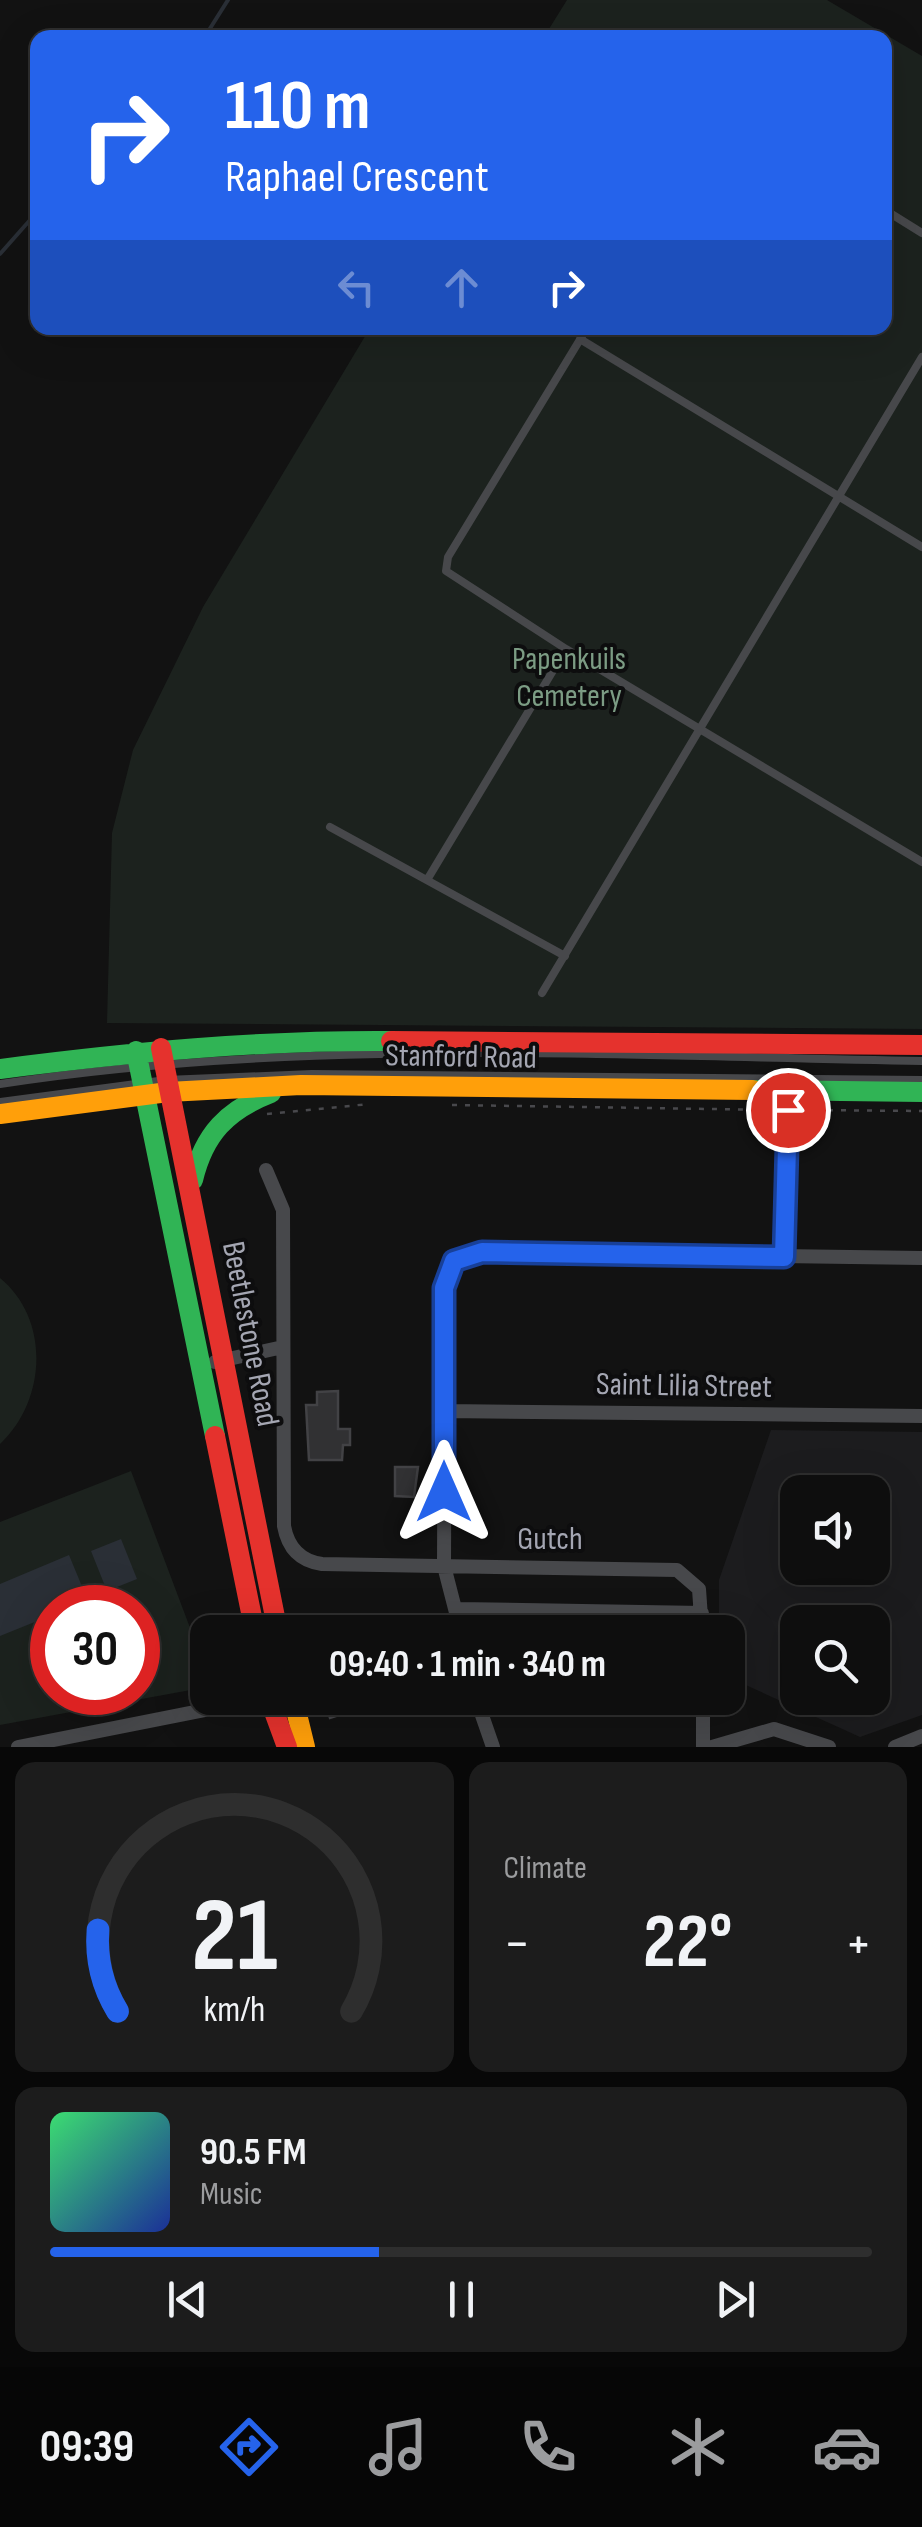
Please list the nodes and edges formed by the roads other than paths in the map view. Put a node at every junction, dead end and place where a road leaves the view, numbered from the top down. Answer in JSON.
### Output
{"nodes":[{"id":1,"x":892,"y":214,"type":"edge"},
{"id":2,"x":922,"y":233,"type":"edge"},
{"id":3,"x":583,"y":335,"type":"edge"},
{"id":4,"x":580,"y":339,"type":"junction"},
{"id":5,"x":922,"y":357,"type":"edge"},
{"id":6,"x":841,"y":497,"type":"junction"},
{"id":7,"x":922,"y":547,"type":"edge"},
{"id":8,"x":566,"y":649,"type":"junction"},
{"id":9,"x":701,"y":729,"type":"junction"},
{"id":10,"x":330,"y":827,"type":"dead end"},
{"id":11,"x":922,"y":862,"type":"edge"},
{"id":12,"x":427,"y":880,"type":"junction"},
{"id":13,"x":564,"y":956,"type":"junction"},
{"id":14,"x":542,"y":993,"type":"dead end"},
{"id":15,"x":922,"y":1046,"type":"edge"},
{"id":16,"x":922,"y":1061,"type":"edge"},
{"id":17,"x":0,"y":1068,"type":"edge"},
{"id":18,"x":165,"y":1071,"type":"junction"},
{"id":19,"x":140,"y":1073,"type":"junction"},
{"id":20,"x":922,"y":1080,"type":"edge"},
{"id":21,"x":0,"y":1084,"type":"edge"},
{"id":22,"x":301,"y":1085,"type":"junction"},
{"id":23,"x":922,"y":1092,"type":"edge"},
{"id":24,"x":788,"y":1100,"type":"junction"},
{"id":25,"x":0,"y":1102,"type":"edge"},
{"id":26,"x":0,"y":1114,"type":"edge"},
{"id":27,"x":266,"y":1170,"type":"dead end"},
{"id":28,"x":192,"y":1187,"type":"junction"},
{"id":29,"x":784,"y":1257,"type":"junction"},
{"id":30,"x":922,"y":1258,"type":"edge"},
{"id":31,"x":284,"y":1346,"type":"junction"},
{"id":32,"x":225,"y":1359,"type":"junction"},
{"id":33,"x":200,"y":1366,"type":"junction"},
{"id":34,"x":445,"y":1412,"type":"junction"},
{"id":35,"x":922,"y":1416,"type":"edge"},
{"id":36,"x":293,"y":1549,"type":"joint"},
{"id":37,"x":444,"y":1566,"type":"junction"},
{"id":38,"x":457,"y":1609,"type":"junction"},
{"id":39,"x":702,"y":1613,"type":"joint"},
{"id":40,"x":252,"y":1615,"type":"edge"},
{"id":41,"x":275,"y":1615,"type":"edge"},
{"id":42,"x":458,"y":1615,"type":"edge"},
{"id":43,"x":190,"y":1713,"type":"edge"},
{"id":44,"x":275,"y":1715,"type":"edge"},
{"id":45,"x":298,"y":1715,"type":"edge"},
{"id":46,"x":482,"y":1715,"type":"edge"},
{"id":47,"x":703,"y":1715,"type":"edge"},
{"id":48,"x":922,"y":1736,"type":"edge"},
{"id":49,"x":18,"y":1747,"type":"edge"},
{"id":50,"x":288,"y":1747,"type":"edge"},
{"id":51,"x":305,"y":1747,"type":"edge"},
{"id":52,"x":493,"y":1747,"type":"edge"},
{"id":53,"x":703,"y":1747,"type":"edge"},
{"id":54,"x":712,"y":1747,"type":"edge"},
{"id":55,"x":829,"y":1747,"type":"edge"},
{"id":56,"x":895,"y":1747,"type":"edge"}],
"edges":[{"from":1,"to":2,"type":"lane"},
{"from":3,"to":4,"type":"lane"},
{"from":4,"to":6,"type":"lane"},
{"from":4,"to":8,"type":"lane"},
{"from":5,"to":6,"type":"lane"},
{"from":6,"to":7,"type":"lane"},
{"from":6,"to":9,"type":"lane"},
{"from":8,"to":9,"type":"lane"},
{"from":8,"to":12,"type":"lane"},
{"from":9,"to":11,"type":"lane"},
{"from":9,"to":13,"type":"lane"},
{"from":10,"to":12,"type":"lane"},
{"from":12,"to":13,"type":"lane"},
{"from":13,"to":14,"type":"lane"},
{"from":15,"to":18,"type":"main road","name":"Stanford Road"},
{"from":16,"to":18,"type":"lane"},
{"from":17,"to":19,"type":"main road","name":"Stanford Road"},
{"from":18,"to":19,"type":"main road","name":"Stanford Road"},
{"from":18,"to":19,"type":"main road","name":"Stanford Road"},
{"from":18,"to":20,"type":"lane"},
{"from":18,"to":22,"type":"main road","name":"Stanford Road"},
{"from":18,"to":28,"type":"main road","name":"Beetlestone Road"},
{"from":19,"to":21,"type":"lane"},
{"from":19,"to":25,"type":"lane"},
{"from":19,"to":26,"type":"main road","name":"Stanford Road"},
{"from":19,"to":33,"type":"main road","name":"Beetlestone Road"},
{"from":22,"to":24,"type":"main road","name":"Stanford Road"},
{"from":22,"to":28,"type":"main road"},
{"from":23,"to":24,"type":"main road","name":"Stanford Road"},
{"from":24,"to":29,"type":"street"},
{"from":27,"to":31,"type":"street","name":"Beetlestone Road"},
{"from":28,"to":32,"type":"main road","name":"Beetlestone Road"},
{"from":29,"to":30,"type":"street"},
{"from":29,"to":34,"type":"street"},
{"from":31,"to":32,"type":"street"},
{"from":31,"to":36,"type":"street","name":"Beetlestone Road"},
{"from":32,"to":33,"type":"street"},
{"from":32,"to":41,"type":"main road","name":"Beetlestone Road"},
{"from":33,"to":40,"type":"main road","name":"Beetlestone Road"},
{"from":34,"to":35,"type":"street","name":"Saint Lilia Street"},
{"from":34,"to":37,"type":"street"},
{"from":36,"to":37,"type":"street","name":"Gutch"},
{"from":37,"to":38,"type":"street"},
{"from":37,"to":39,"type":"street","name":"Gutch"},
{"from":38,"to":39,"type":"street"},
{"from":38,"to":42,"type":"street"},
{"from":43,"to":49,"type":"street"},
{"from":44,"to":50,"type":"main road"},
{"from":45,"to":51,"type":"main road"},
{"from":46,"to":52,"type":"street"},
{"from":47,"to":53,"type":"street"},
{"from":48,"to":56,"type":"street"},
{"from":54,"to":55,"type":"street"}]}
